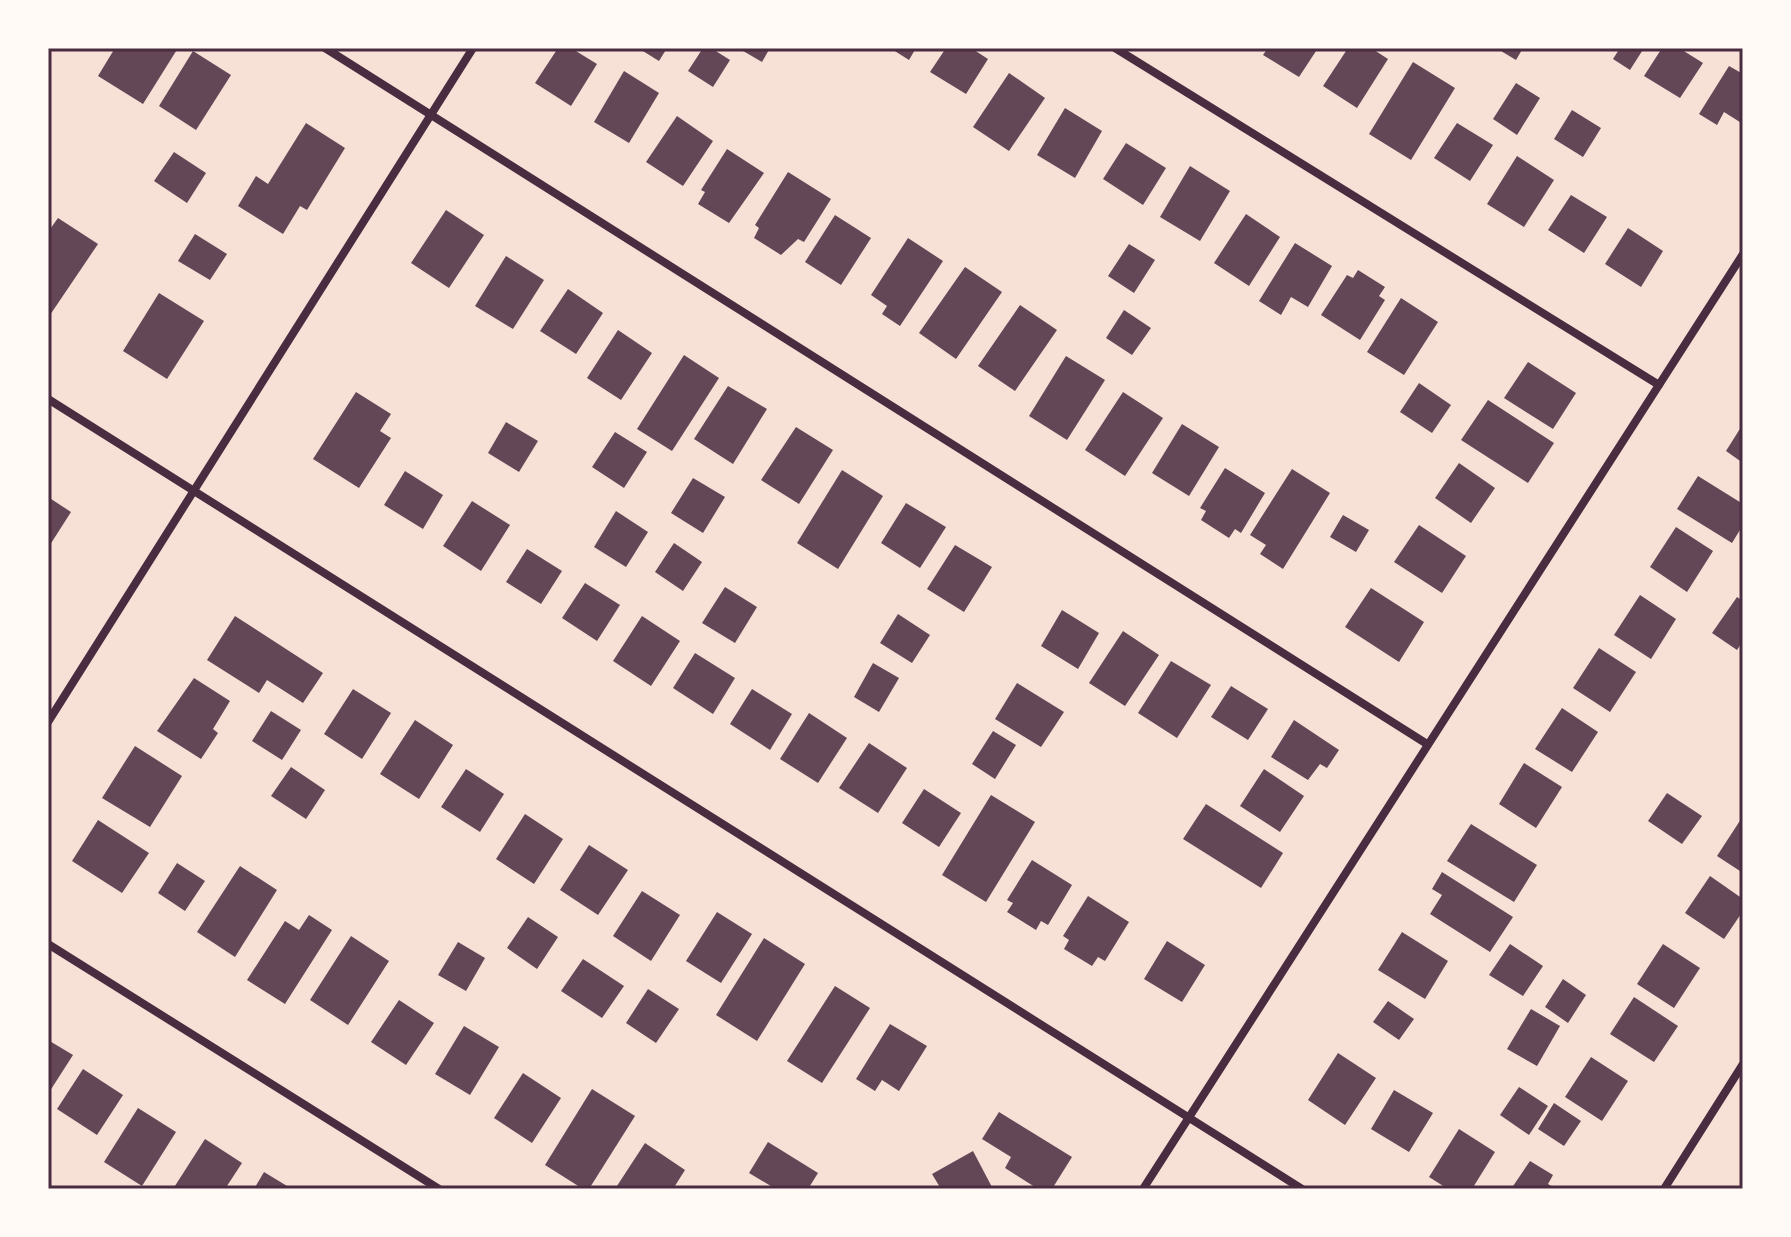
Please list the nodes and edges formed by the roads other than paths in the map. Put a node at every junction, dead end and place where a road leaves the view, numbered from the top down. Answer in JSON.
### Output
{"nodes":[{"id":1,"x":325,"y":48,"type":"edge"},
{"id":2,"x":473,"y":48,"type":"edge"},
{"id":3,"x":1115,"y":48,"type":"edge"},
{"id":4,"x":431,"y":115,"type":"junction"},
{"id":5,"x":1743,"y":254,"type":"edge"},
{"id":6,"x":1659,"y":385,"type":"junction"},
{"id":7,"x":48,"y":399,"type":"edge"},
{"id":8,"x":194,"y":491,"type":"junction"},
{"id":9,"x":48,"y":722,"type":"edge"},
{"id":10,"x":1427,"y":744,"type":"junction"},
{"id":11,"x":48,"y":944,"type":"edge"},
{"id":12,"x":1743,"y":1064,"type":"edge"},
{"id":13,"x":1187,"y":1116,"type":"junction"},
{"id":14,"x":439,"y":1189,"type":"edge"},
{"id":15,"x":1143,"y":1189,"type":"edge"},
{"id":16,"x":1302,"y":1189,"type":"edge"},
{"id":17,"x":1664,"y":1189,"type":"edge"}],
"edges":[{"from":1,"to":4,"type":"street"},
{"from":2,"to":4,"type":"street"},
{"from":3,"to":6,"type":"street"},
{"from":4,"to":8,"type":"street"},
{"from":4,"to":10,"type":"street"},
{"from":5,"to":6,"type":"street"},
{"from":6,"to":10,"type":"street"},
{"from":7,"to":8,"type":"street"},
{"from":8,"to":9,"type":"street"},
{"from":8,"to":13,"type":"street"},
{"from":10,"to":13,"type":"street"},
{"from":11,"to":14,"type":"street"},
{"from":12,"to":17,"type":"street"},
{"from":13,"to":15,"type":"street"},
{"from":13,"to":16,"type":"street"}]}
